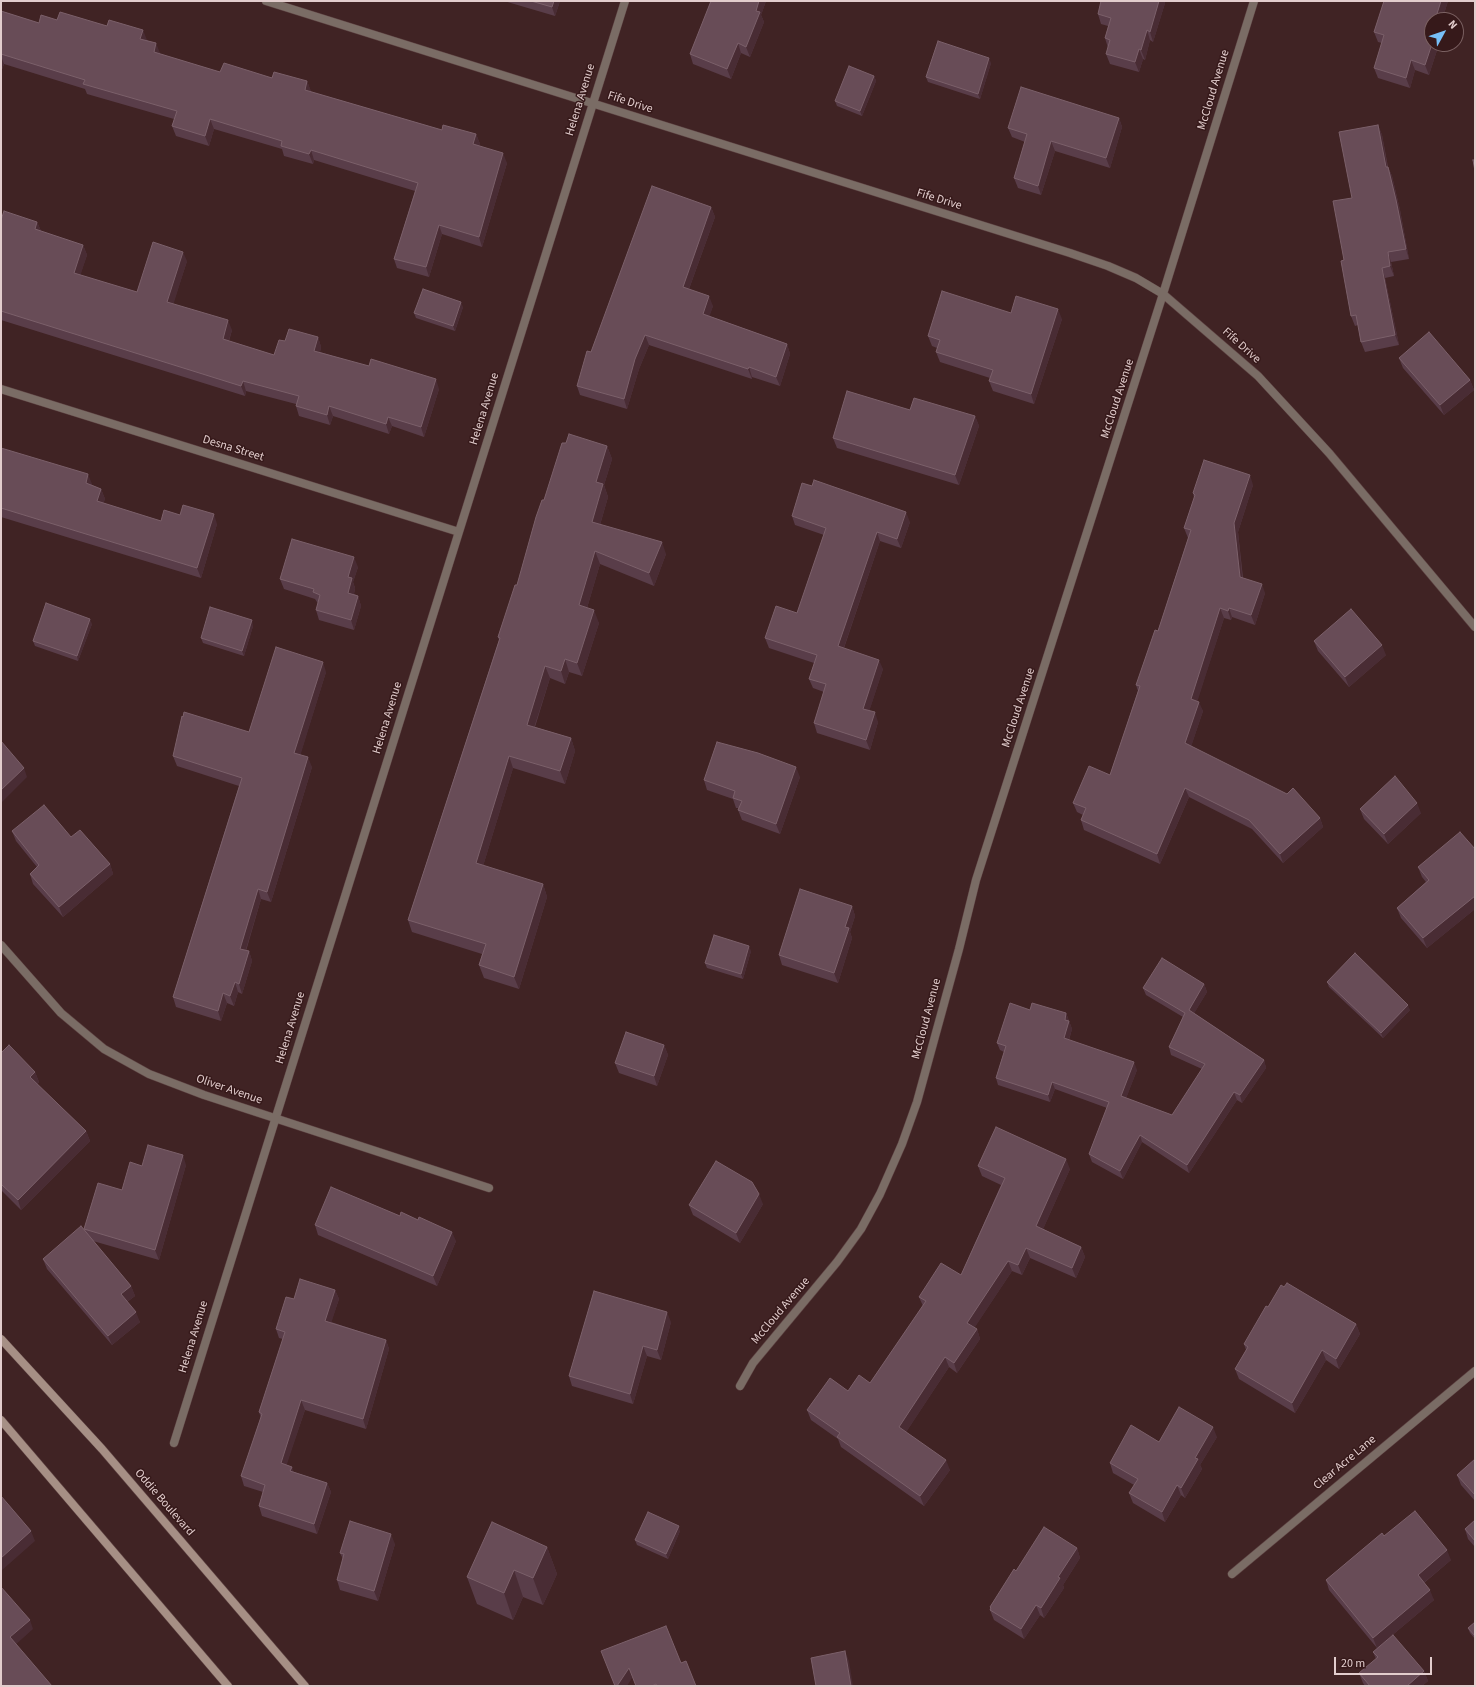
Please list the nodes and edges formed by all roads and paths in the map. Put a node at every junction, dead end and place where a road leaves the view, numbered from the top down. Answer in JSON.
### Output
{"nodes":[{"id":1,"x":266,"y":1,"type":"edge"},
{"id":2,"x":625,"y":1,"type":"edge"},
{"id":3,"x":1254,"y":1,"type":"edge"},
{"id":4,"x":593,"y":103,"type":"junction"},
{"id":5,"x":1163,"y":294,"type":"junction"},
{"id":6,"x":1,"y":389,"type":"edge"},
{"id":7,"x":459,"y":532,"type":"junction"},
{"id":8,"x":1475,"y":628,"type":"edge"},
{"id":9,"x":1,"y":945,"type":"edge"},
{"id":10,"x":276,"y":1118,"type":"junction"},
{"id":11,"x":489,"y":1188,"type":"dead end"},
{"id":12,"x":1,"y":1339,"type":"edge"},
{"id":13,"x":1475,"y":1371,"type":"edge"},
{"id":14,"x":740,"y":1386,"type":"dead end"},
{"id":15,"x":1,"y":1420,"type":"edge"},
{"id":16,"x":174,"y":1442,"type":"dead end"},
{"id":17,"x":1232,"y":1574,"type":"dead end"},
{"id":18,"x":228,"y":1686,"type":"edge"},
{"id":19,"x":305,"y":1686,"type":"edge"}],
"edges":[{"from":1,"to":4,"type":"street","name":"Fife Drive"},
{"from":2,"to":4,"type":"street","name":"Helena Avenue"},
{"from":3,"to":5,"type":"street","name":"McCloud Avenue"},
{"from":4,"to":5,"type":"street","name":"Fife Drive"},
{"from":4,"to":7,"type":"street","name":"Helena Avenue"},
{"from":5,"to":8,"type":"street","name":"Fife Drive"},
{"from":5,"to":14,"type":"street","name":"McCloud Avenue"},
{"from":6,"to":7,"type":"street","name":"Desna Street"},
{"from":7,"to":10,"type":"street","name":"Helena Avenue"},
{"from":9,"to":10,"type":"street","name":"Oliver Avenue"},
{"from":10,"to":11,"type":"street","name":"Oliver Avenue"},
{"from":10,"to":16,"type":"street","name":"Helena Avenue"},
{"from":12,"to":19,"type":"main road","name":"Oddie Boulevard"},
{"from":13,"to":17,"type":"street","name":"Clear Acre Lane"},
{"from":15,"to":18,"type":"main road"}]}
